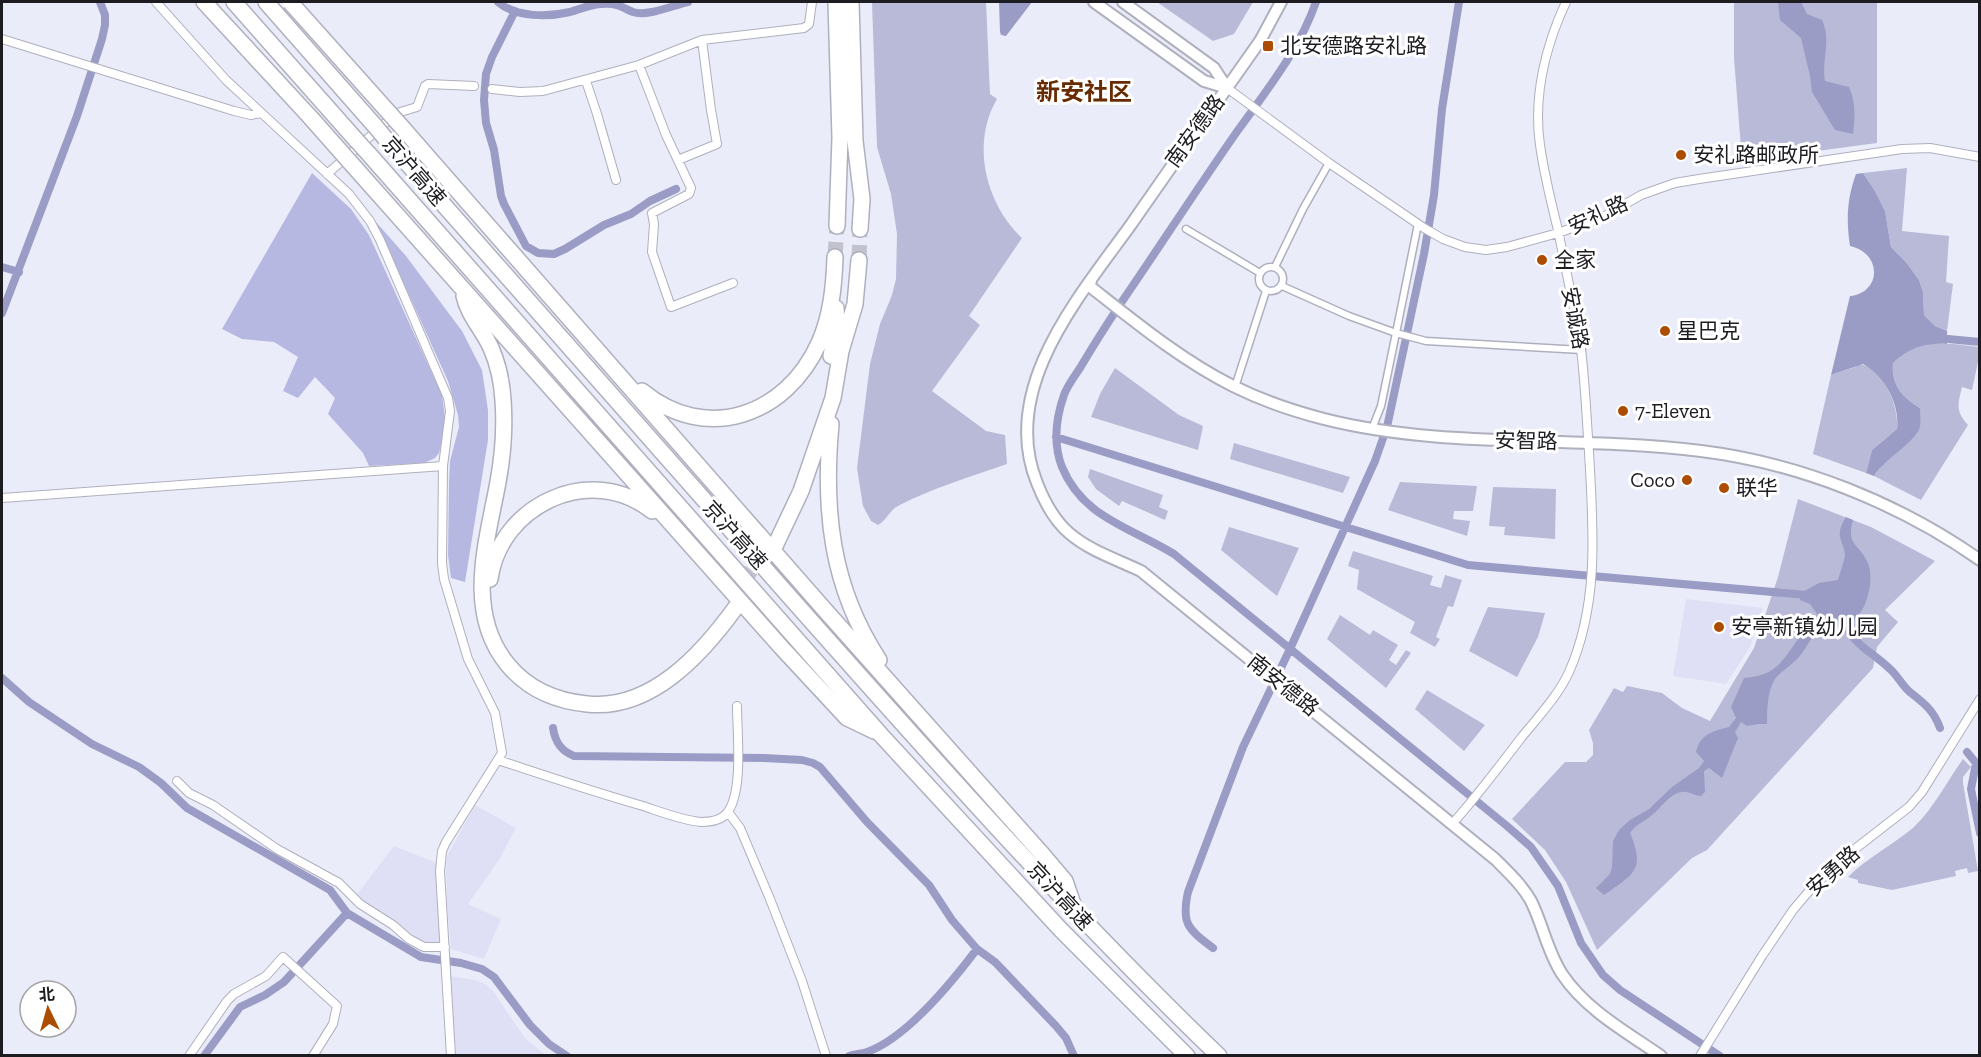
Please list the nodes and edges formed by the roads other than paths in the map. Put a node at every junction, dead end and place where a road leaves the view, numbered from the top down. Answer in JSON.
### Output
{"nodes":[{"id":1,"x":156,"y":2,"type":"edge"},
{"id":2,"x":204,"y":2,"type":"edge"},
{"id":3,"x":234,"y":2,"type":"edge"},
{"id":4,"x":266,"y":2,"type":"edge"},
{"id":5,"x":290,"y":2,"type":"edge"},
{"id":6,"x":812,"y":2,"type":"edge"},
{"id":7,"x":836,"y":2,"type":"edge"},
{"id":8,"x":851,"y":2,"type":"edge"},
{"id":9,"x":1094,"y":2,"type":"edge"},
{"id":10,"x":1123,"y":2,"type":"edge"},
{"id":11,"x":1281,"y":2,"type":"edge"},
{"id":12,"x":1566,"y":2,"type":"edge"},
{"id":13,"x":2,"y":39,"type":"edge"},
{"id":14,"x":702,"y":40,"type":"junction"},
{"id":15,"x":639,"y":65,"type":"junction"},
{"id":16,"x":586,"y":81,"type":"junction"},
{"id":17,"x":474,"y":86,"type":"dead end"},
{"id":18,"x":1227,"y":88,"type":"junction"},
{"id":19,"x":492,"y":89,"type":"dead end"},
{"id":20,"x":261,"y":113,"type":"junction"},
{"id":21,"x":1980,"y":157,"type":"edge"},
{"id":22,"x":678,"y":160,"type":"junction"},
{"id":23,"x":1329,"y":163,"type":"junction"},
{"id":24,"x":327,"y":174,"type":"junction"},
{"id":25,"x":616,"y":180,"type":"dead end"},
{"id":26,"x":837,"y":226,"type":"tunnel mouth"},
{"id":27,"x":1421,"y":226,"type":"junction"},
{"id":28,"x":860,"y":229,"type":"tunnel mouth"},
{"id":29,"x":1186,"y":229,"type":"dead end"},
{"id":30,"x":1558,"y":233,"type":"junction"},
{"id":31,"x":835,"y":257,"type":"tunnel mouth"},
{"id":32,"x":859,"y":260,"type":"tunnel mouth"},
{"id":33,"x":1275,"y":267,"type":"junction"},
{"id":34,"x":1260,"y":273,"type":"junction"},
{"id":35,"x":733,"y":283,"type":"dead end"},
{"id":36,"x":834,"y":285,"type":"junction"},
{"id":37,"x":1088,"y":285,"type":"junction"},
{"id":38,"x":1282,"y":286,"type":"junction"},
{"id":39,"x":462,"y":287,"type":"junction"},
{"id":40,"x":1266,"y":291,"type":"junction"},
{"id":41,"x":1399,"y":334,"type":"junction"},
{"id":42,"x":1582,"y":350,"type":"junction"},
{"id":43,"x":628,"y":385,"type":"junction"},
{"id":44,"x":1235,"y":387,"type":"junction"},
{"id":45,"x":833,"y":398,"type":"junction"},
{"id":46,"x":1375,"y":429,"type":"junction"},
{"id":47,"x":1588,"y":442,"type":"junction"},
{"id":48,"x":442,"y":466,"type":"junction"},
{"id":49,"x":2,"y":498,"type":"edge"},
{"id":50,"x":688,"y":543,"type":"junction"},
{"id":51,"x":1980,"y":560,"type":"edge"},
{"id":52,"x":733,"y":604,"type":"tunnel mouth"},
{"id":53,"x":889,"y":682,"type":"junction"},
{"id":54,"x":540,"y":687,"type":"junction"},
{"id":55,"x":1980,"y":699,"type":"edge"},
{"id":56,"x":737,"y":706,"type":"dead end"},
{"id":57,"x":881,"y":735,"type":"junction"},
{"id":58,"x":498,"y":760,"type":"junction"},
{"id":59,"x":177,"y":781,"type":"dead end"},
{"id":60,"x":728,"y":812,"type":"junction"},
{"id":61,"x":1453,"y":823,"type":"junction"},
{"id":62,"x":1077,"y":915,"type":"junction"},
{"id":63,"x":445,"y":949,"type":"junction"},
{"id":64,"x":826,"y":1054,"type":"edge"},
{"id":65,"x":1700,"y":1055,"type":"edge"},
{"id":66,"x":189,"y":1056,"type":"edge"},
{"id":67,"x":313,"y":1056,"type":"edge"},
{"id":68,"x":451,"y":1056,"type":"edge"},
{"id":69,"x":1187,"y":1056,"type":"edge"},
{"id":70,"x":1219,"y":1056,"type":"edge"},
{"id":71,"x":1661,"y":1056,"type":"edge"}],
"edges":[{"from":1,"to":20,"type":"street"},
{"from":2,"to":39,"type":"highway","bridge":true},
{"from":3,"to":57,"type":"highway","name":"京沪高速","bridge":true},
{"from":4,"to":62,"type":"highway","name":"京沪高速","bridge":true},
{"from":5,"to":43,"type":"highway","bridge":true},
{"from":6,"to":14,"type":"street"},
{"from":7,"to":26,"type":"highway"},
{"from":8,"to":28,"type":"highway"},
{"from":9,"to":18,"type":"street","name":"安礼路"},
{"from":10,"to":18,"type":"street","name":"安礼路"},
{"from":11,"to":18,"type":"street","name":"南安德路"},
{"from":12,"to":30,"type":"street","name":"安诚路"},
{"from":13,"to":20,"type":"street"},
{"from":14,"to":15,"type":"street"},
{"from":14,"to":22,"type":"street"},
{"from":15,"to":16,"type":"street"},
{"from":15,"to":22,"type":"street"},
{"from":16,"to":19,"type":"street"},
{"from":16,"to":25,"type":"street"},
{"from":17,"to":24,"type":"street"},
{"from":18,"to":23,"type":"street","name":"安礼路"},
{"from":18,"to":37,"type":"street","name":"南安德路"},
{"from":20,"to":24,"type":"street"},
{"from":21,"to":30,"type":"street","name":"安礼路"},
{"from":22,"to":35,"type":"street"},
{"from":23,"to":27,"type":"street","name":"安礼路"},
{"from":23,"to":33,"type":"street"},
{"from":24,"to":48,"type":"street"},
{"from":27,"to":30,"type":"street","name":"安礼路"},
{"from":27,"to":41,"type":"street"},
{"from":29,"to":34,"type":"street"},
{"from":30,"to":42,"type":"street","name":"安诚路"},
{"from":31,"to":36,"type":"highway"},
{"from":32,"to":45,"type":"highway"},
{"from":33,"to":34,"type":"street"},
{"from":33,"to":38,"type":"street"},
{"from":34,"to":40,"type":"street"},
{"from":36,"to":43,"type":"highway"},
{"from":36,"to":45,"type":"highway"},
{"from":37,"to":44,"type":"street","name":"安智路"},
{"from":37,"to":61,"type":"street","name":"南安德路"},
{"from":38,"to":40,"type":"street"},
{"from":38,"to":41,"type":"street"},
{"from":39,"to":50,"type":"highway"},
{"from":39,"to":54,"type":"highway"},
{"from":40,"to":44,"type":"street"},
{"from":41,"to":42,"type":"street"},
{"from":41,"to":46,"type":"street"},
{"from":42,"to":47,"type":"street","name":"安诚路"},
{"from":43,"to":53,"type":"highway"},
{"from":44,"to":46,"type":"street","name":"安智路"},
{"from":45,"to":53,"type":"highway"},
{"from":46,"to":47,"type":"street","name":"安智路"},
{"from":47,"to":51,"type":"street","name":"安智路"},
{"from":47,"to":61,"type":"street","name":"安诚路"},
{"from":48,"to":49,"type":"street"},
{"from":48,"to":58,"type":"street"},
{"from":50,"to":54,"type":"highway"},
{"from":50,"to":57,"type":"highway"},
{"from":52,"to":54,"type":"highway"},
{"from":53,"to":62,"type":"highway"},
{"from":55,"to":65,"type":"street","name":"安勇路"},
{"from":56,"to":60,"type":"street"},
{"from":57,"to":69,"type":"highway","name":"京沪高速"},
{"from":58,"to":60,"type":"street"},
{"from":58,"to":63,"type":"street"},
{"from":59,"to":63,"type":"street"},
{"from":60,"to":64,"type":"street"},
{"from":61,"to":71,"type":"street","name":"南安德路"},
{"from":62,"to":70,"type":"highway","name":"京沪高速"},
{"from":63,"to":68,"type":"street"},
{"from":66,"to":67,"type":"street"}]}
